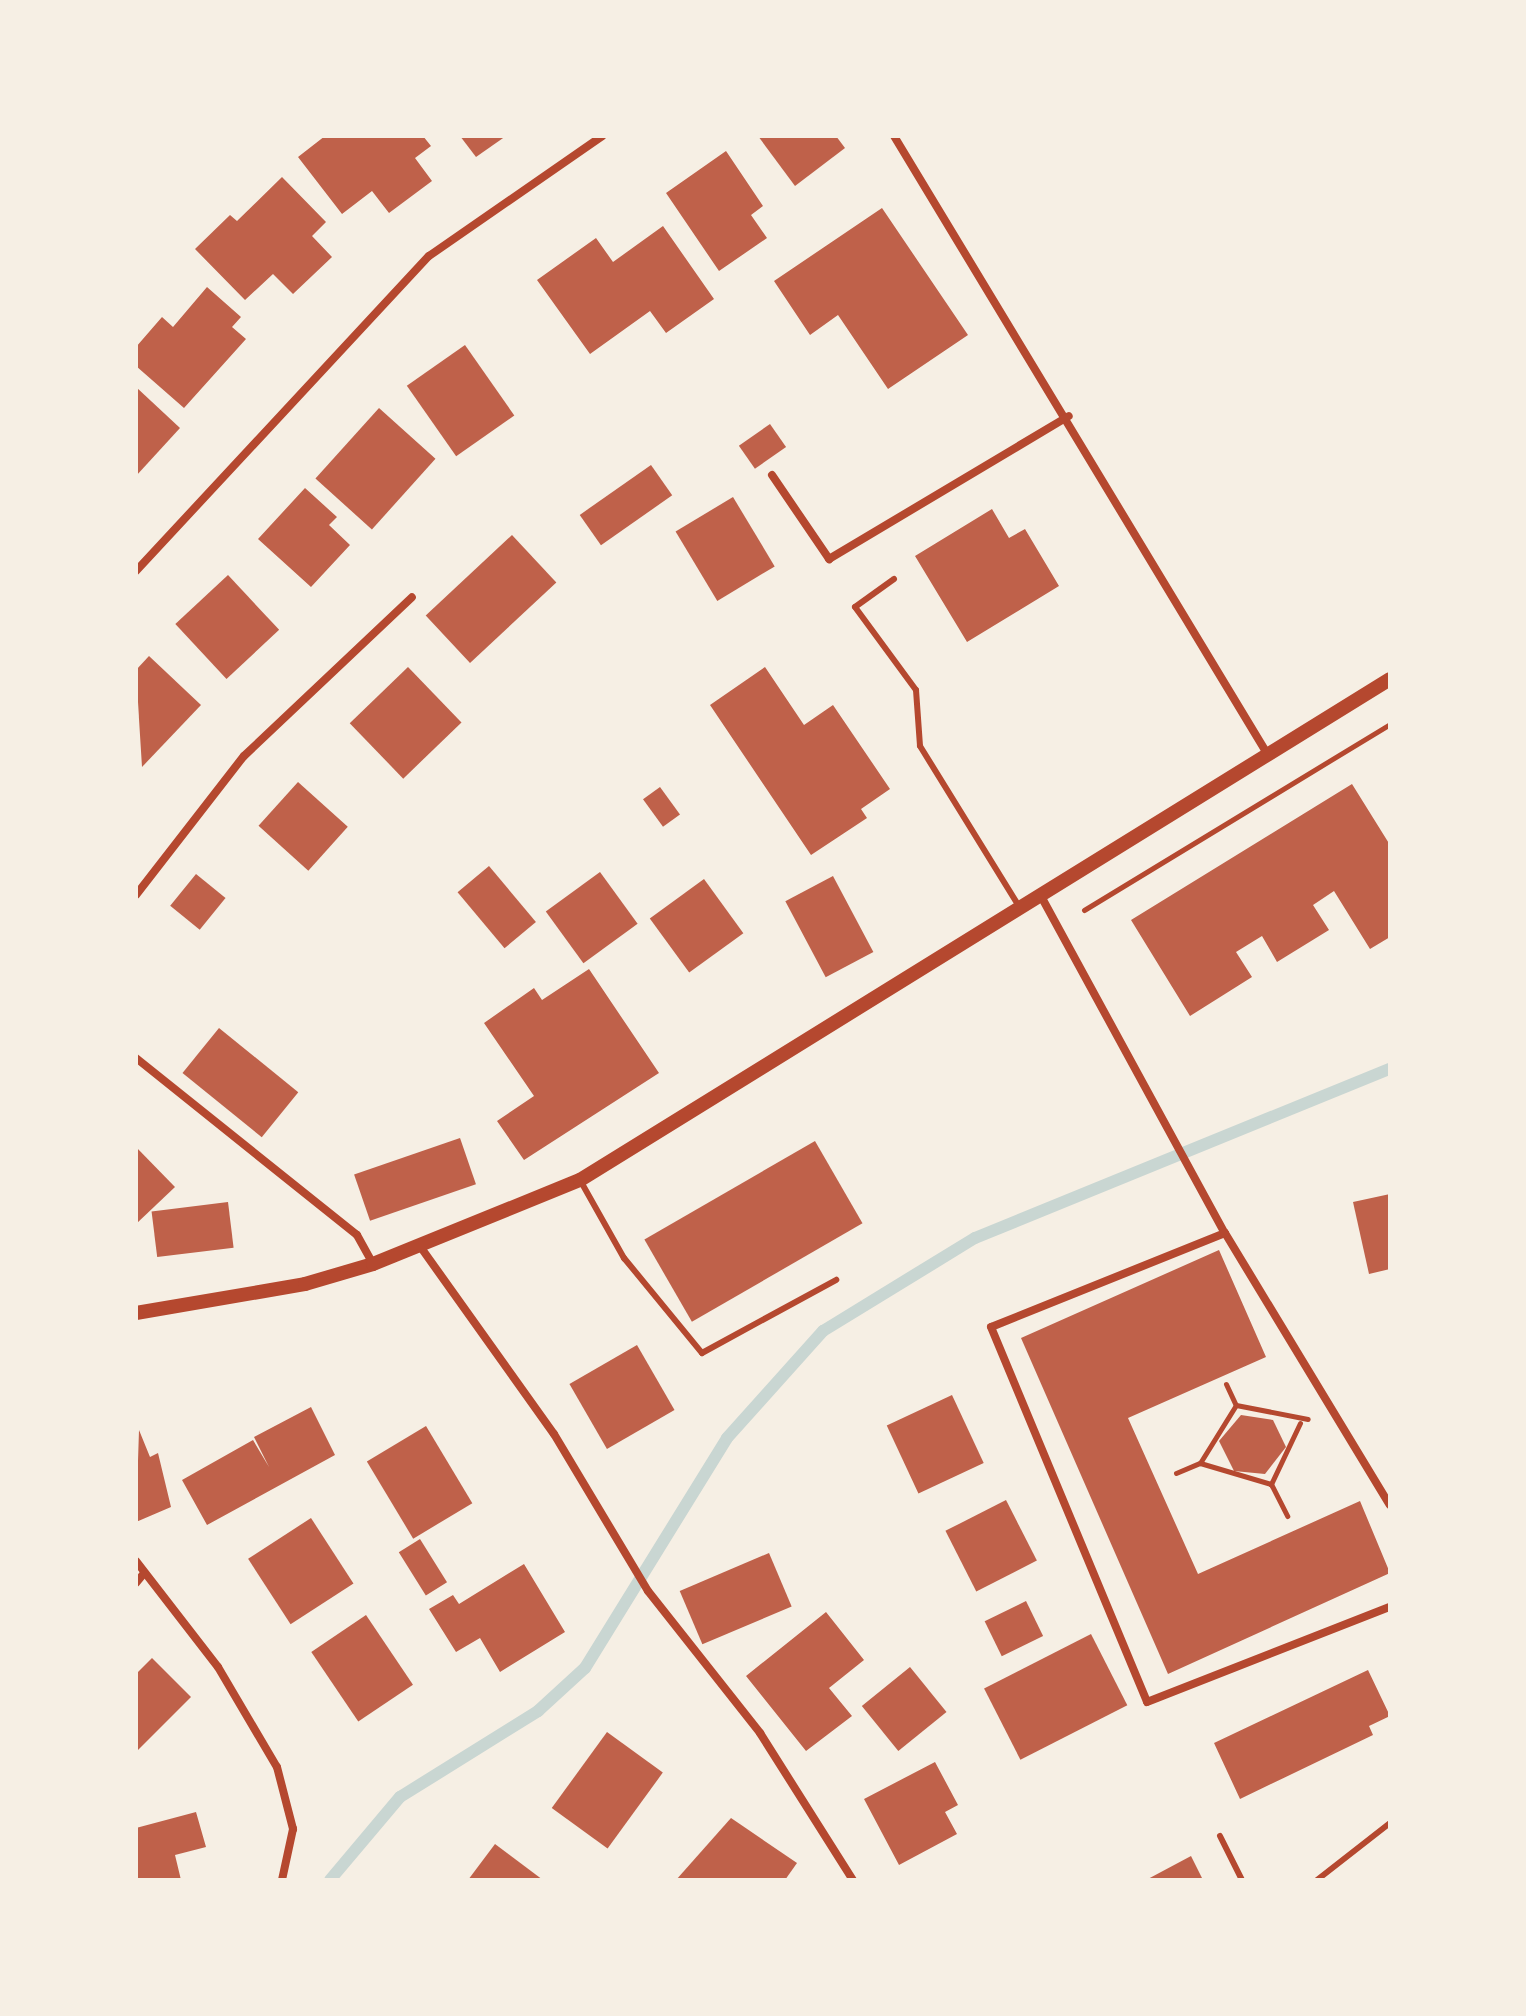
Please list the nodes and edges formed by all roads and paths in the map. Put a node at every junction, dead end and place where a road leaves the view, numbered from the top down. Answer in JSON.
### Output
{"nodes":[{"id":1,"x":602,"y":136,"type":"edge"},
{"id":2,"x":894,"y":136,"type":"edge"},
{"id":3,"x":1069,"y":416,"type":"junction"},
{"id":4,"x":772,"y":475,"type":"dead end"},
{"id":5,"x":136,"y":571,"type":"edge"},
{"id":6,"x":894,"y":579,"type":"dead end"},
{"id":7,"x":412,"y":597,"type":"dead end"},
{"id":8,"x":1390,"y":679,"type":"edge"},
{"id":9,"x":1390,"y":724,"type":"edge"},
{"id":10,"x":1268,"y":756,"type":"junction"},
{"id":11,"x":136,"y":895,"type":"edge"},
{"id":12,"x":1042,"y":898,"type":"junction"},
{"id":13,"x":1084,"y":910,"type":"dead end"},
{"id":14,"x":1022,"y":911,"type":"junction"},
{"id":15,"x":136,"y":1058,"type":"edge"},
{"id":16,"x":580,"y":1180,"type":"junction"},
{"id":17,"x":1225,"y":1233,"type":"junction"},
{"id":18,"x":422,"y":1249,"type":"junction"},
{"id":19,"x":373,"y":1264,"type":"junction"},
{"id":20,"x":836,"y":1280,"type":"dead end"},
{"id":21,"x":136,"y":1313,"type":"edge"},
{"id":22,"x":1226,"y":1384,"type":"dead end"},
{"id":23,"x":1236,"y":1405,"type":"junction"},
{"id":24,"x":1334,"y":1406,"type":"junction"},
{"id":25,"x":1300,"y":1423,"type":"junction"},
{"id":26,"x":1200,"y":1463,"type":"junction"},
{"id":27,"x":1176,"y":1473,"type":"dead end"},
{"id":28,"x":1271,"y":1484,"type":"junction"},
{"id":29,"x":1390,"y":1505,"type":"edge"},
{"id":30,"x":1287,"y":1516,"type":"dead end"},
{"id":31,"x":136,"y":1561,"type":"edge"},
{"id":32,"x":144,"y":1573,"type":"junction"},
{"id":33,"x":136,"y":1583,"type":"edge"},
{"id":34,"x":1390,"y":1607,"type":"edge"},
{"id":35,"x":1390,"y":1823,"type":"edge"},
{"id":36,"x":1220,"y":1836,"type":"dead end"},
{"id":37,"x":282,"y":1880,"type":"edge"},
{"id":38,"x":853,"y":1880,"type":"edge"},
{"id":39,"x":1242,"y":1880,"type":"edge"},
{"id":40,"x":1317,"y":1880,"type":"edge"}],
"edges":[{"from":1,"to":5,"type":"street"},
{"from":2,"to":3,"type":"street"},
{"from":3,"to":4,"type":"street"},
{"from":3,"to":10,"type":"street"},
{"from":6,"to":14,"type":"lane"},
{"from":7,"to":11,"type":"street"},
{"from":8,"to":10,"type":"street"},
{"from":9,"to":13,"type":"path"},
{"from":10,"to":12,"type":"street"},
{"from":12,"to":14,"type":"street"},
{"from":12,"to":17,"type":"street"},
{"from":14,"to":16,"type":"street"},
{"from":15,"to":19,"type":"street"},
{"from":16,"to":18,"type":"street"},
{"from":16,"to":20,"type":"lane"},
{"from":17,"to":24,"type":"street"},
{"from":17,"to":34,"type":"street"},
{"from":18,"to":19,"type":"street"},
{"from":18,"to":38,"type":"street"},
{"from":19,"to":21,"type":"street"},
{"from":22,"to":23,"type":"path"},
{"from":23,"to":25,"type":"path"},
{"from":23,"to":26,"type":"path"},
{"from":24,"to":25,"type":"path"},
{"from":24,"to":29,"type":"street"},
{"from":25,"to":28,"type":"path"},
{"from":26,"to":27,"type":"path"},
{"from":26,"to":28,"type":"path"},
{"from":28,"to":30,"type":"path"},
{"from":31,"to":32,"type":"street"},
{"from":32,"to":33,"type":"street"},
{"from":32,"to":37,"type":"street"},
{"from":35,"to":40,"type":"lane"},
{"from":36,"to":39,"type":"lane"}]}
